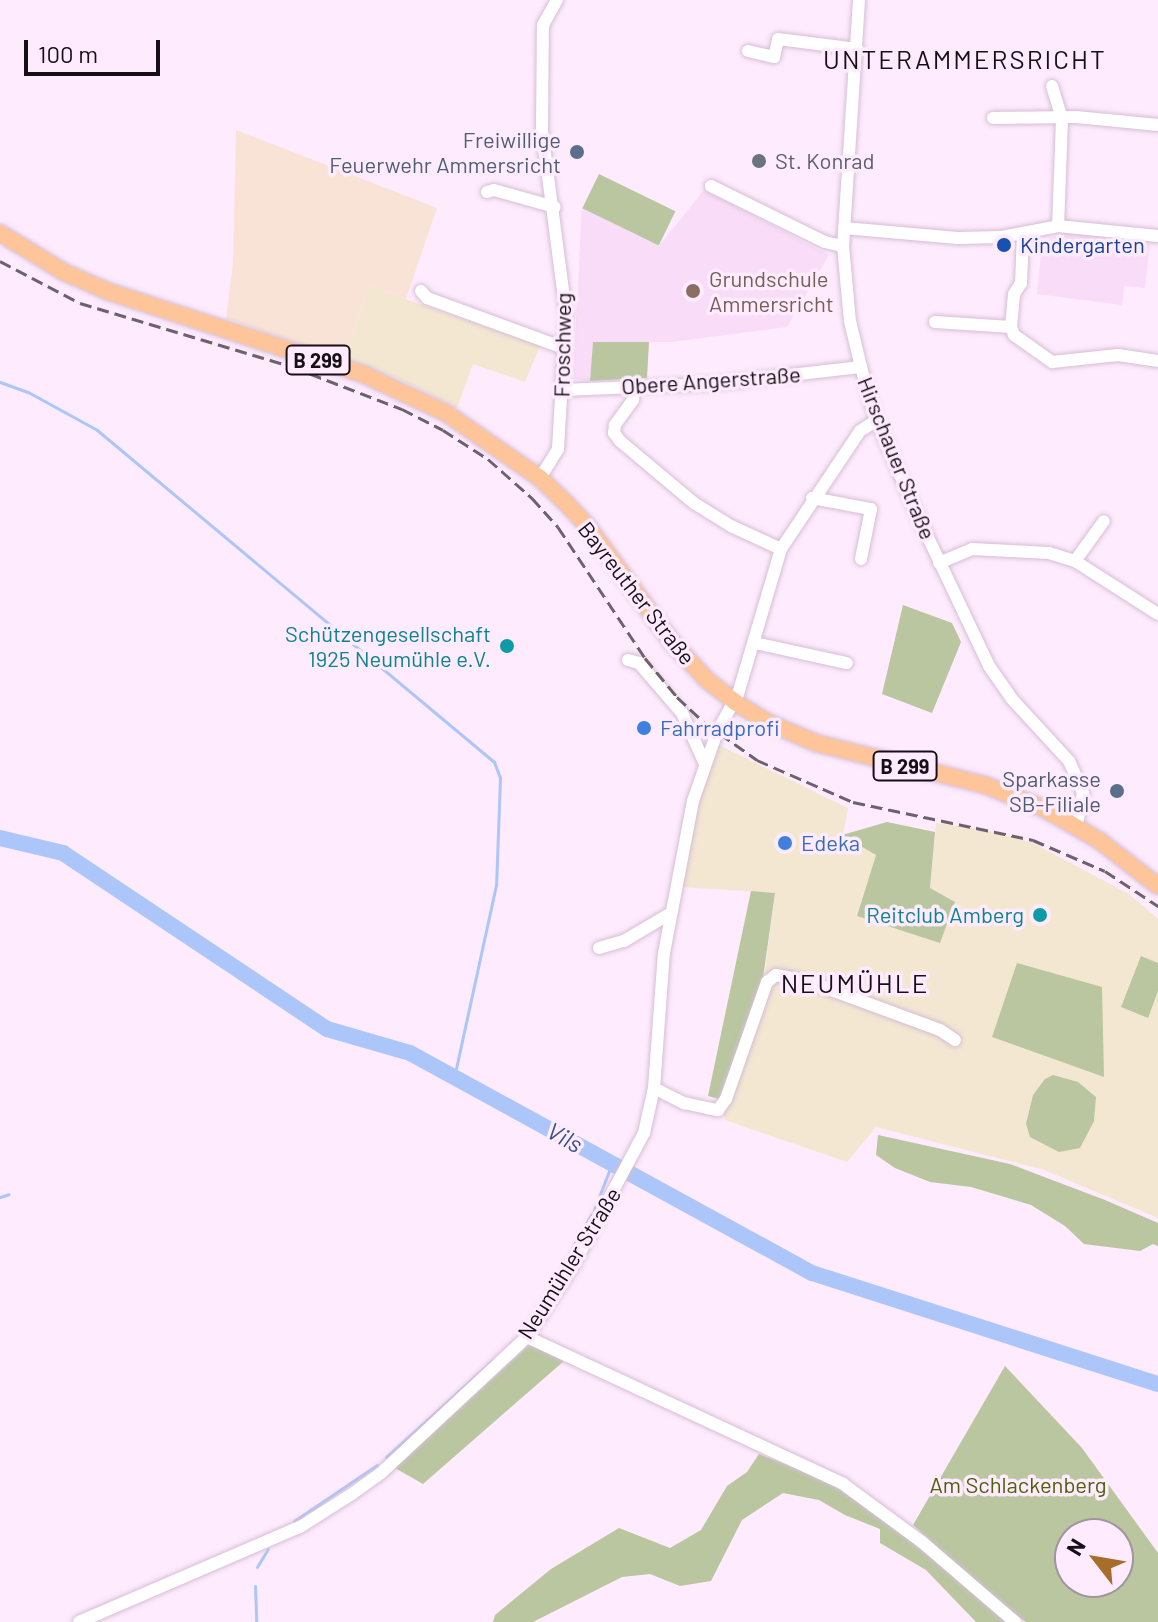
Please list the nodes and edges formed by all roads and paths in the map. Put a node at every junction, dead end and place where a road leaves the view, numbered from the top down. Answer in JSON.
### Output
{"nodes":[{"id":1,"x":557,"y":0,"type":"edge"},
{"id":2,"x":859,"y":0,"type":"edge"},
{"id":3,"x":857,"y":49,"type":"junction"},
{"id":4,"x":748,"y":51,"type":"dead end"},
{"id":5,"x":1052,"y":86,"type":"dead end"},
{"id":6,"x":993,"y":118,"type":"dead end"},
{"id":7,"x":1062,"y":119,"type":"junction"},
{"id":8,"x":1158,"y":125,"type":"edge"},
{"id":9,"x":711,"y":186,"type":"dead end"},
{"id":10,"x":487,"y":192,"type":"dead end"},
{"id":11,"x":555,"y":207,"type":"junction"},
{"id":12,"x":1058,"y":226,"type":"junction"},
{"id":13,"x":844,"y":228,"type":"junction"},
{"id":14,"x":0,"y":233,"type":"edge"},
{"id":15,"x":1023,"y":234,"type":"junction"},
{"id":16,"x":1158,"y":236,"type":"edge"},
{"id":17,"x":843,"y":246,"type":"junction"},
{"id":18,"x":421,"y":291,"type":"dead end"},
{"id":19,"x":935,"y":322,"type":"dead end"},
{"id":20,"x":1011,"y":327,"type":"junction"},
{"id":21,"x":564,"y":348,"type":"junction"},
{"id":22,"x":1158,"y":361,"type":"edge"},
{"id":23,"x":861,"y":367,"type":"junction"},
{"id":24,"x":634,"y":387,"type":"junction"},
{"id":25,"x":562,"y":390,"type":"junction"},
{"id":26,"x":877,"y":420,"type":"junction"},
{"id":27,"x":540,"y":478,"type":"junction"},
{"id":28,"x":812,"y":498,"type":"junction"},
{"id":29,"x":1104,"y":521,"type":"dead end"},
{"id":30,"x":781,"y":549,"type":"junction"},
{"id":31,"x":861,"y":559,"type":"dead end"},
{"id":32,"x":1075,"y":561,"type":"junction"},
{"id":33,"x":939,"y":563,"type":"junction"},
{"id":34,"x":1158,"y":614,"type":"edge"},
{"id":35,"x":755,"y":643,"type":"junction"},
{"id":36,"x":628,"y":660,"type":"dead end"},
{"id":37,"x":847,"y":663,"type":"dead end"},
{"id":38,"x":735,"y":702,"type":"junction"},
{"id":39,"x":705,"y":764,"type":"junction"},
{"id":40,"x":1077,"y":825,"type":"junction"},
{"id":41,"x":1158,"y":886,"type":"edge"},
{"id":42,"x":671,"y":913,"type":"junction"},
{"id":43,"x":599,"y":948,"type":"dead end"},
{"id":44,"x":955,"y":1040,"type":"dead end"},
{"id":45,"x":654,"y":1088,"type":"junction"},
{"id":46,"x":527,"y":1337,"type":"junction"},
{"id":47,"x":79,"y":1622,"type":"edge"},
{"id":48,"x":1015,"y":1622,"type":"edge"}],
"edges":[{"from":1,"to":11,"type":"street","name":"Froschweg"},
{"from":2,"to":3,"type":"street","name":"Hirschauer Straße"},
{"from":3,"to":4,"type":"street"},
{"from":3,"to":13,"type":"street","name":"Hirschauer Straße"},
{"from":5,"to":7,"type":"street"},
{"from":6,"to":7,"type":"street"},
{"from":7,"to":8,"type":"street"},
{"from":7,"to":12,"type":"street"},
{"from":9,"to":17,"type":"street"},
{"from":10,"to":11,"type":"street"},
{"from":11,"to":21,"type":"street","name":"Froschweg"},
{"from":12,"to":15,"type":"street"},
{"from":12,"to":16,"type":"street"},
{"from":13,"to":15,"type":"street"},
{"from":13,"to":17,"type":"street","name":"Hirschauer Straße"},
{"from":14,"to":27,"type":"main road","name":"Bayreuther Straße","number":"B 299"},
{"from":15,"to":20,"type":"street"},
{"from":17,"to":23,"type":"street","name":"Hirschauer Straße"},
{"from":18,"to":21,"type":"street"},
{"from":19,"to":20,"type":"street"},
{"from":20,"to":22,"type":"street"},
{"from":21,"to":25,"type":"street","name":"Froschweg"},
{"from":23,"to":24,"type":"street","name":"Obere Angerstraße"},
{"from":23,"to":26,"type":"street","name":"Hirschauer Straße"},
{"from":24,"to":25,"type":"street","name":"Obere Angerstraße"},
{"from":24,"to":30,"type":"street"},
{"from":25,"to":27,"type":"street","name":"Froschweg"},
{"from":26,"to":28,"type":"street","name":"Neumühler Straße"},
{"from":26,"to":33,"type":"street","name":"Hirschauer Straße"},
{"from":27,"to":38,"type":"main road","name":"Bayreuther Straße","number":"B 299"},
{"from":28,"to":30,"type":"street","name":"Neumühler Straße"},
{"from":28,"to":31,"type":"street"},
{"from":29,"to":32,"type":"street"},
{"from":30,"to":35,"type":"street","name":"Neumühler Straße"},
{"from":32,"to":33,"type":"street"},
{"from":32,"to":34,"type":"street"},
{"from":33,"to":40,"type":"street","name":"Hirschauer Straße"},
{"from":35,"to":37,"type":"street"},
{"from":35,"to":38,"type":"street","name":"Neumühler Straße"},
{"from":36,"to":39,"type":"street"},
{"from":38,"to":39,"type":"street","name":"Neumühler Straße"},
{"from":38,"to":40,"type":"main road","name":"Bayreuther Straße","number":"B 299"},
{"from":39,"to":42,"type":"street","name":"Neumühler Straße"},
{"from":40,"to":41,"type":"main road","name":"Bayreuther Straße","number":"B 299"},
{"from":42,"to":43,"type":"street"},
{"from":42,"to":45,"type":"street","name":"Neumühler Straße"},
{"from":44,"to":45,"type":"street"},
{"from":45,"to":46,"type":"street","name":"Neumühler Straße"},
{"from":46,"to":47,"type":"street","name":"Neumühler Straße"},
{"from":46,"to":48,"type":"street"}]}
